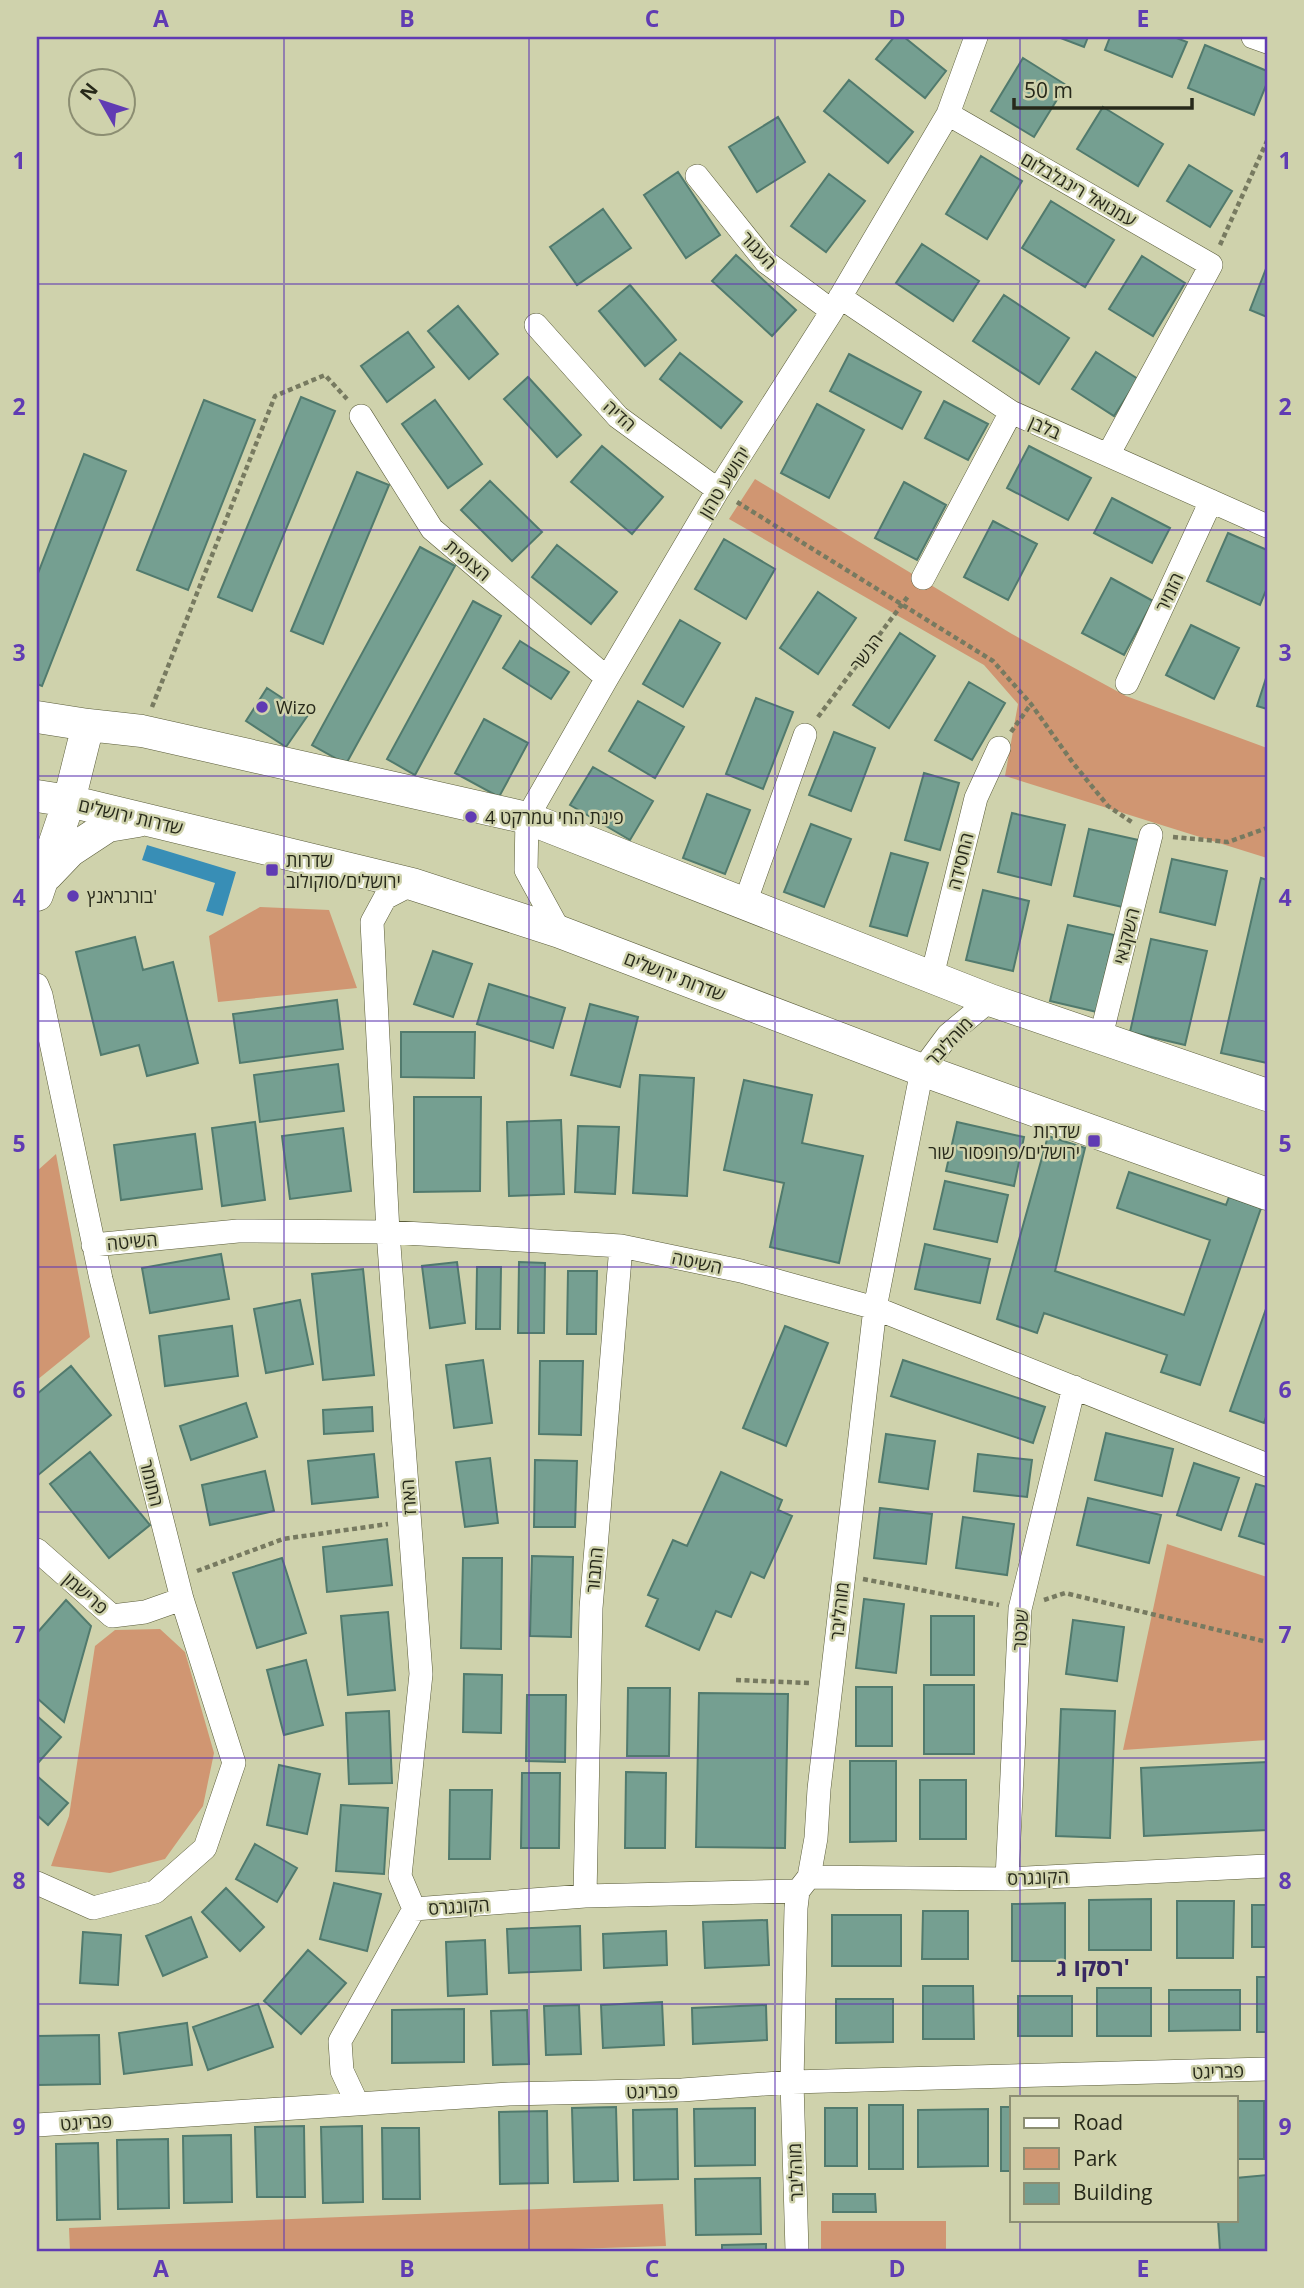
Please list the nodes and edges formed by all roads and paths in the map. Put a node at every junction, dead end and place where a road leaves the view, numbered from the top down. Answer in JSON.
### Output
{"nodes":[{"id":1,"x":976,"y":37,"type":"edge"},
{"id":2,"x":1253,"y":37,"type":"edge"},
{"id":3,"x":1267,"y":42,"type":"edge"},
{"id":4,"x":948,"y":114,"type":"junction"},
{"id":5,"x":1267,"y":141,"type":"edge"},
{"id":6,"x":697,"y":176,"type":"dead end"},
{"id":7,"x":1211,"y":265,"type":"junction"},
{"id":8,"x":836,"y":304,"type":"junction"},
{"id":9,"x":536,"y":325,"type":"dead end"},
{"id":10,"x":1011,"y":412,"type":"junction"},
{"id":11,"x":361,"y":416,"type":"joint"},
{"id":12,"x":1108,"y":455,"type":"junction"},
{"id":13,"x":718,"y":490,"type":"junction"},
{"id":14,"x":1211,"y":501,"type":"junction"},
{"id":15,"x":1267,"y":526,"type":"edge"},
{"id":16,"x":923,"y":578,"type":"joint"},
{"id":17,"x":901,"y":605,"type":"junction"},
{"id":18,"x":607,"y":678,"type":"junction"},
{"id":19,"x":1128,"y":683,"type":"dead end"},
{"id":20,"x":1031,"y":705,"type":"junction"},
{"id":21,"x":37,"y":716,"type":"edge"},
{"id":22,"x":88,"y":725,"type":"junction"},
{"id":23,"x":142,"y":731,"type":"junction"},
{"id":24,"x":806,"y":734,"type":"joint"},
{"id":25,"x":999,"y":748,"type":"joint"},
{"id":26,"x":37,"y":796,"type":"edge"},
{"id":27,"x":69,"y":802,"type":"junction"},
{"id":28,"x":527,"y":818,"type":"junction"},
{"id":29,"x":146,"y":820,"type":"junction"},
{"id":30,"x":1267,"y":828,"type":"edge"},
{"id":31,"x":1151,"y":835,"type":"junction"},
{"id":32,"x":38,"y":879,"type":"edge"},
{"id":33,"x":412,"y":884,"type":"junction"},
{"id":34,"x":745,"y":903,"type":"junction"},
{"id":35,"x":560,"y":932,"type":"junction"},
{"id":36,"x":932,"y":976,"type":"junction"},
{"id":37,"x":37,"y":985,"type":"edge"},
{"id":38,"x":990,"y":1000,"type":"junction"},
{"id":39,"x":1101,"y":1036,"type":"junction"},
{"id":40,"x":922,"y":1070,"type":"junction"},
{"id":41,"x":1267,"y":1095,"type":"edge"},
{"id":42,"x":1267,"y":1194,"type":"edge"},
{"id":43,"x":388,"y":1232,"type":"junction"},
{"id":44,"x":93,"y":1245,"type":"junction"},
{"id":45,"x":621,"y":1246,"type":"junction"},
{"id":46,"x":875,"y":1308,"type":"junction"},
{"id":47,"x":1074,"y":1387,"type":"junction"},
{"id":48,"x":1267,"y":1465,"type":"edge"},
{"id":49,"x":410,"y":1521,"type":"junction"},
{"id":50,"x":37,"y":1550,"type":"edge"},
{"id":51,"x":843,"y":1575,"type":"junction"},
{"id":52,"x":179,"y":1589,"type":"junction"},
{"id":53,"x":1020,"y":1609,"type":"junction"},
{"id":54,"x":1267,"y":1642,"type":"edge"},
{"id":55,"x":736,"y":1680,"type":"dead end"},
{"id":56,"x":831,"y":1684,"type":"junction"},
{"id":57,"x":1267,"y":1866,"type":"edge"},
{"id":58,"x":1007,"y":1879,"type":"junction"},
{"id":59,"x":37,"y":1883,"type":"edge"},
{"id":60,"x":803,"y":1884,"type":"junction"},
{"id":61,"x":584,"y":1896,"type":"junction"},
{"id":62,"x":414,"y":1909,"type":"junction"},
{"id":63,"x":1267,"y":2069,"type":"edge"},
{"id":64,"x":792,"y":2082,"type":"junction"},
{"id":65,"x":357,"y":2103,"type":"junction"},
{"id":66,"x":37,"y":2126,"type":"edge"},
{"id":67,"x":797,"y":2251,"type":"edge"}],
"edges":[{"from":1,"to":4,"type":"street","name":"יהושע טהון"},
{"from":2,"to":3,"type":"street"},
{"from":4,"to":7,"type":"street","name":"עמנואל רינגלבלום"},
{"from":4,"to":8,"type":"street","name":"יהושע טהון"},
{"from":5,"to":7,"type":"path"},
{"from":6,"to":8,"type":"street","name":"העגור"},
{"from":7,"to":12,"type":"street"},
{"from":8,"to":10,"type":"street","name":"בלבן"},
{"from":8,"to":13,"type":"street","name":"יהושע טהון"},
{"from":9,"to":13,"type":"street","name":"הדיה"},
{"from":10,"to":12,"type":"street","name":"בלבן"},
{"from":10,"to":16,"type":"street"},
{"from":11,"to":18,"type":"street","name":"הצופית"},
{"from":11,"to":23,"type":"path"},
{"from":12,"to":14,"type":"street","name":"בלבן"},
{"from":13,"to":17,"type":"path"},
{"from":13,"to":18,"type":"street","name":"יהושע טהון"},
{"from":14,"to":15,"type":"street","name":"בלבן"},
{"from":14,"to":19,"type":"street","name":"הזמיר"},
{"from":16,"to":17,"type":"path","name":"הנשר"},
{"from":17,"to":20,"type":"path"},
{"from":17,"to":24,"type":"path","name":"הנשר"},
{"from":18,"to":28,"type":"street","name":"יהושע טהון"},
{"from":20,"to":25,"type":"path"},
{"from":20,"to":31,"type":"path"},
{"from":21,"to":22,"type":"main road"},
{"from":22,"to":23,"type":"main road"},
{"from":22,"to":27,"type":"main road"},
{"from":23,"to":28,"type":"main road"},
{"from":24,"to":34,"type":"street"},
{"from":25,"to":36,"type":"street","name":"החסידה"},
{"from":26,"to":27,"type":"main road","name":"שדרות ירושלים"},
{"from":27,"to":29,"type":"main road","name":"שדרות ירושלים"},
{"from":27,"to":32,"type":"main road"},
{"from":28,"to":34,"type":"main road"},
{"from":28,"to":35,"type":"street","name":"יהושע טהון"},
{"from":29,"to":32,"type":"main road"},
{"from":29,"to":33,"type":"main road","name":"שדרות ירושלים"},
{"from":30,"to":31,"type":"path"},
{"from":31,"to":39,"type":"street","name":"השקנאי"},
{"from":33,"to":35,"type":"main road","name":"שדרות ירושלים"},
{"from":33,"to":43,"type":"street","name":"הארז"},
{"from":34,"to":36,"type":"main road"},
{"from":35,"to":40,"type":"main road","name":"שדרות ירושלים"},
{"from":36,"to":38,"type":"main road"},
{"from":37,"to":44,"type":"street","name":"התומר"},
{"from":38,"to":39,"type":"main road"},
{"from":38,"to":40,"type":"street","name":"מוהליבר"},
{"from":39,"to":41,"type":"main road"},
{"from":40,"to":42,"type":"main road","name":"שדרות ירושלים"},
{"from":40,"to":46,"type":"street","name":"מוהליבר"},
{"from":43,"to":44,"type":"street","name":"השיטה"},
{"from":43,"to":45,"type":"street","name":"השיטה"},
{"from":43,"to":49,"type":"street","name":"הארז"},
{"from":44,"to":52,"type":"street","name":"התומר"},
{"from":45,"to":46,"type":"street","name":"השיטה"},
{"from":45,"to":61,"type":"street","name":"התבור"},
{"from":46,"to":47,"type":"street","name":"השיטה"},
{"from":46,"to":51,"type":"street","name":"מוהליבר"},
{"from":47,"to":48,"type":"street","name":"השיטה"},
{"from":47,"to":53,"type":"street","name":"שכטר"},
{"from":49,"to":52,"type":"path"},
{"from":49,"to":62,"type":"street","name":"הארז"},
{"from":50,"to":52,"type":"street","name":"פרישמן"},
{"from":51,"to":53,"type":"path"},
{"from":51,"to":56,"type":"street","name":"מוהליבר"},
{"from":52,"to":59,"type":"street","name":"התומר"},
{"from":53,"to":54,"type":"path"},
{"from":53,"to":58,"type":"street","name":"שכטר"},
{"from":55,"to":56,"type":"path"},
{"from":56,"to":60,"type":"street","name":"מוהליבר"},
{"from":57,"to":58,"type":"street","name":"הקונגרס"},
{"from":58,"to":60,"type":"street","name":"הקונגרס"},
{"from":60,"to":61,"type":"street","name":"הקונגרס"},
{"from":60,"to":64,"type":"street","name":"מוהליבר"},
{"from":61,"to":62,"type":"street","name":"הקונגרס"},
{"from":62,"to":65,"type":"street"},
{"from":63,"to":64,"type":"street","name":"פבריגט"},
{"from":64,"to":65,"type":"street","name":"פבריגט"},
{"from":64,"to":67,"type":"street","name":"מוהליבר"},
{"from":65,"to":66,"type":"street","name":"פבריגט"}]}
